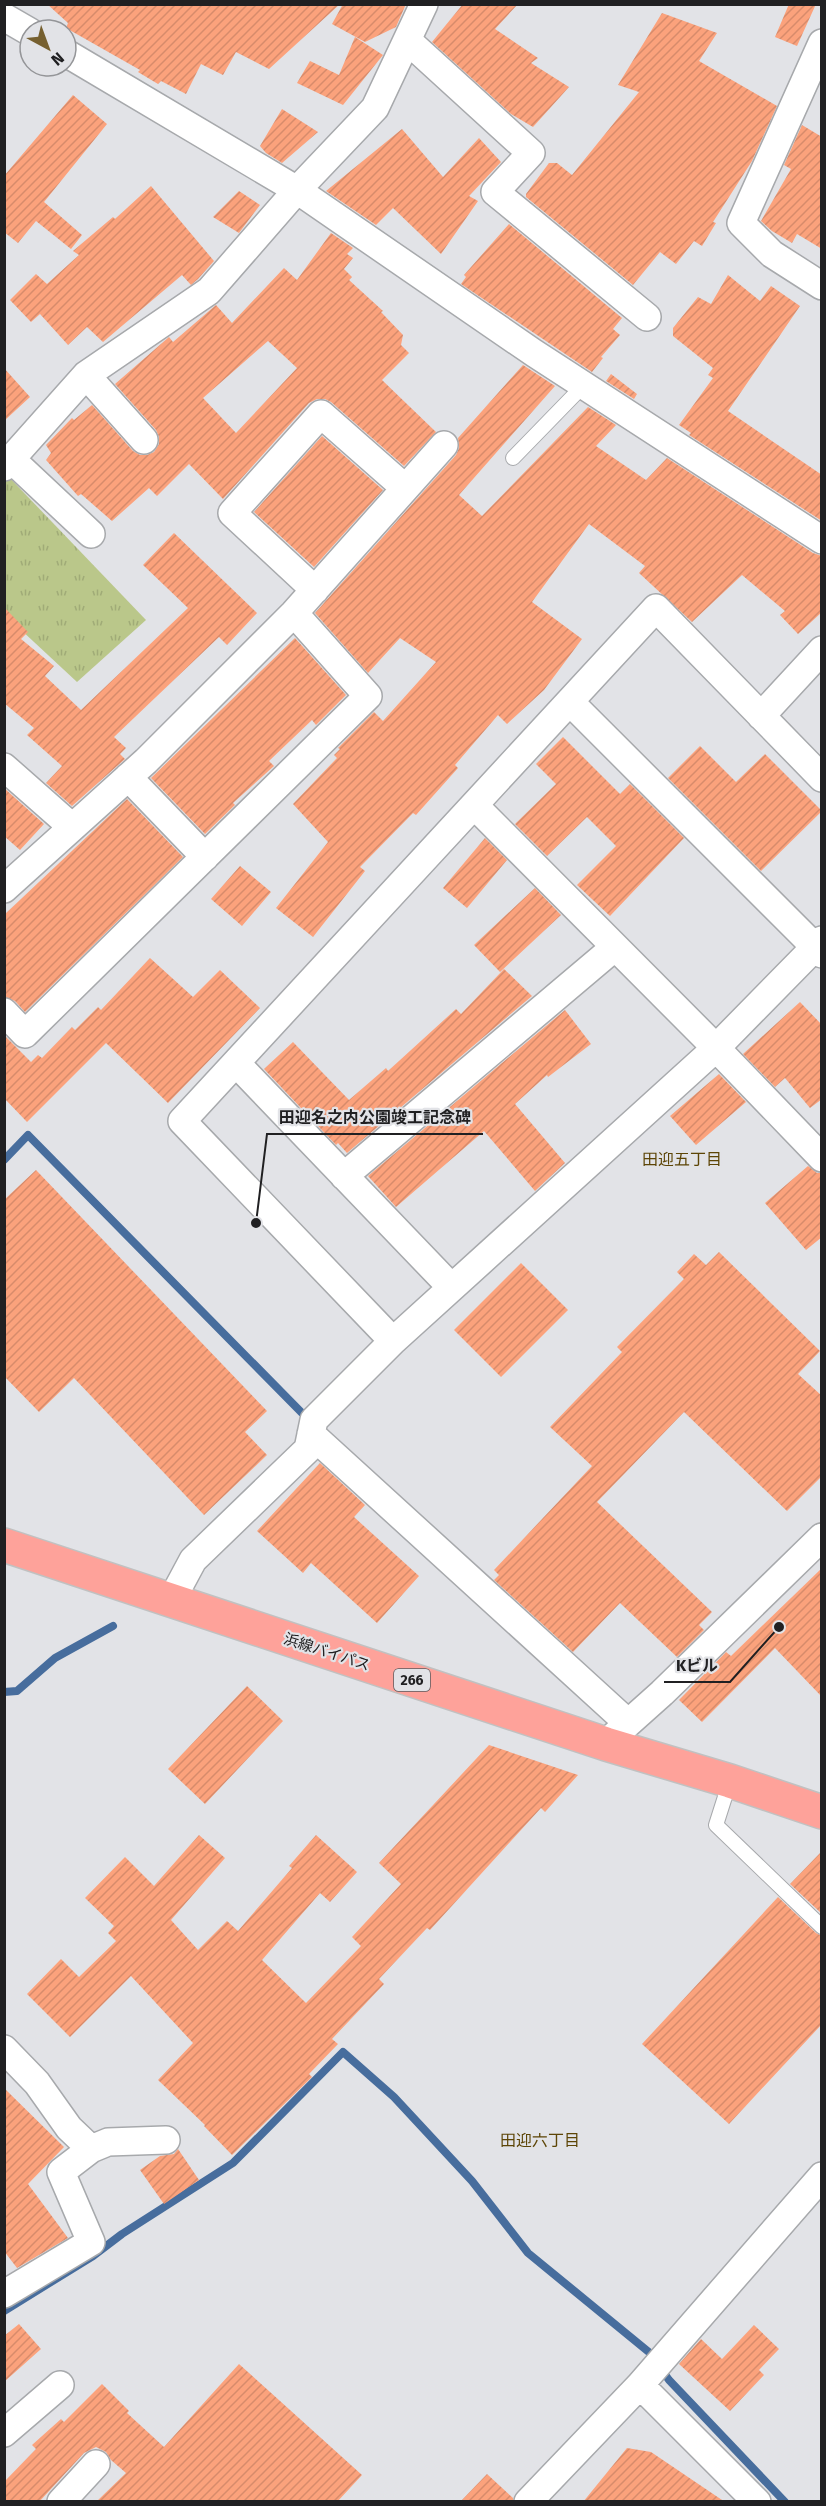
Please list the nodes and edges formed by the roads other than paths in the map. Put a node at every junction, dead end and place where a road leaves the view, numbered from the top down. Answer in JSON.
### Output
{"nodes":[{"id":1,"x":424,"y":4,"type":"edge"},
{"id":2,"x":4,"y":16,"type":"edge"},
{"id":3,"x":18,"y":25,"type":"edge"},
{"id":4,"x":407,"y":40,"type":"junction"},
{"id":5,"x":822,"y":43,"type":"edge"},
{"id":6,"x":78,"y":60,"type":"edge"},
{"id":7,"x":297,"y":190,"type":"junction"},
{"id":8,"x":822,"y":286,"type":"edge"},
{"id":9,"x":646,"y":317,"type":"dead end"},
{"id":10,"x":86,"y":375,"type":"junction"},
{"id":11,"x":584,"y":385,"type":"junction"},
{"id":12,"x":144,"y":440,"type":"dead end"},
{"id":13,"x":444,"y":445,"type":"dead end"},
{"id":14,"x":513,"y":458,"type":"dead end"},
{"id":15,"x":8,"y":463,"type":"edge"},
{"id":16,"x":405,"y":488,"type":"junction"},
{"id":17,"x":91,"y":534,"type":"dead end"},
{"id":18,"x":822,"y":540,"type":"edge"},
{"id":19,"x":315,"y":590,"type":"junction"},
{"id":20,"x":294,"y":613,"type":"junction"},
{"id":21,"x":822,"y":650,"type":"edge"},
{"id":22,"x":570,"y":702,"type":"junction"},
{"id":23,"x":761,"y":716,"type":"junction"},
{"id":24,"x":4,"y":767,"type":"edge"},
{"id":25,"x":128,"y":777,"type":"junction"},
{"id":26,"x":822,"y":778,"type":"edge"},
{"id":27,"x":474,"y":805,"type":"junction"},
{"id":28,"x":72,"y":827,"type":"junction"},
{"id":29,"x":205,"y":857,"type":"junction"},
{"id":30,"x":4,"y":889,"type":"edge"},
{"id":31,"x":615,"y":946,"type":"junction"},
{"id":32,"x":819,"y":947,"type":"edge"},
{"id":33,"x":4,"y":1012,"type":"edge"},
{"id":34,"x":716,"y":1048,"type":"junction"},
{"id":35,"x":236,"y":1063,"type":"junction"},
{"id":36,"x":822,"y":1158,"type":"edge"},
{"id":37,"x":344,"y":1176,"type":"junction"},
{"id":38,"x":451,"y":1287,"type":"junction"},
{"id":39,"x":393,"y":1341,"type":"junction"},
{"id":40,"x":311,"y":1434,"type":"junction"},
{"id":41,"x":822,"y":1537,"type":"edge"},
{"id":42,"x":4,"y":1545,"type":"edge"},
{"id":43,"x":171,"y":1601,"type":"junction"},
{"id":44,"x":617,"y":1733,"type":"junction"},
{"id":45,"x":730,"y":1781,"type":"junction"},
{"id":46,"x":822,"y":1812,"type":"edge"},
{"id":47,"x":822,"y":1927,"type":"edge"},
{"id":48,"x":4,"y":2049,"type":"edge"},
{"id":49,"x":166,"y":2140,"type":"dead end"},
{"id":50,"x":91,"y":2150,"type":"junction"},
{"id":51,"x":822,"y":2176,"type":"edge"},
{"id":52,"x":8,"y":2285,"type":"edge"},
{"id":53,"x":60,"y":2385,"type":"dead end"},
{"id":54,"x":640,"y":2385,"type":"junction"},
{"id":55,"x":4,"y":2433,"type":"edge"},
{"id":56,"x":96,"y":2464,"type":"dead end"},
{"id":57,"x":61,"y":2502,"type":"edge"},
{"id":58,"x":528,"y":2502,"type":"edge"},
{"id":59,"x":757,"y":2502,"type":"edge"}],
"edges":[{"from":1,"to":4,"type":"street"},
{"from":2,"to":3,"type":"street"},
{"from":4,"to":7,"type":"street"},
{"from":4,"to":9,"type":"street"},
{"from":5,"to":8,"type":"street"},
{"from":6,"to":7,"type":"street"},
{"from":7,"to":10,"type":"street"},
{"from":7,"to":11,"type":"street"},
{"from":10,"to":12,"type":"street"},
{"from":10,"to":15,"type":"street"},
{"from":11,"to":14,"type":"lane"},
{"from":11,"to":18,"type":"street"},
{"from":13,"to":16,"type":"street"},
{"from":15,"to":17,"type":"street"},
{"from":16,"to":19,"type":"street"},
{"from":16,"to":19,"type":"street"},
{"from":19,"to":20,"type":"street"},
{"from":20,"to":25,"type":"street"},
{"from":20,"to":29,"type":"street"},
{"from":21,"to":23,"type":"street"},
{"from":22,"to":23,"type":"street"},
{"from":22,"to":27,"type":"street"},
{"from":22,"to":32,"type":"street"},
{"from":23,"to":26,"type":"street"},
{"from":24,"to":28,"type":"street"},
{"from":25,"to":28,"type":"street"},
{"from":25,"to":29,"type":"street"},
{"from":27,"to":31,"type":"street"},
{"from":27,"to":35,"type":"street"},
{"from":28,"to":30,"type":"street"},
{"from":29,"to":33,"type":"street"},
{"from":31,"to":34,"type":"street"},
{"from":31,"to":37,"type":"street"},
{"from":32,"to":34,"type":"street"},
{"from":34,"to":36,"type":"street"},
{"from":34,"to":38,"type":"street"},
{"from":35,"to":37,"type":"street"},
{"from":35,"to":39,"type":"street"},
{"from":37,"to":38,"type":"street"},
{"from":38,"to":39,"type":"street"},
{"from":39,"to":40,"type":"street"},
{"from":40,"to":43,"type":"street"},
{"from":40,"to":44,"type":"street"},
{"from":41,"to":44,"type":"street"},
{"from":42,"to":43,"type":"highway","name":"浜線バイパス","number":"266"},
{"from":43,"to":44,"type":"highway","name":"浜線バイパス","number":"266"},
{"from":44,"to":45,"type":"highway","name":"浜線バイパス","number":"266"},
{"from":45,"to":46,"type":"highway","name":"浜線バイパス","number":"266"},
{"from":45,"to":47,"type":"lane"},
{"from":48,"to":50,"type":"street"},
{"from":49,"to":50,"type":"street"},
{"from":50,"to":52,"type":"street"},
{"from":51,"to":54,"type":"street"},
{"from":53,"to":55,"type":"street"},
{"from":54,"to":58,"type":"street"},
{"from":54,"to":59,"type":"street"},
{"from":56,"to":57,"type":"street"}]}
